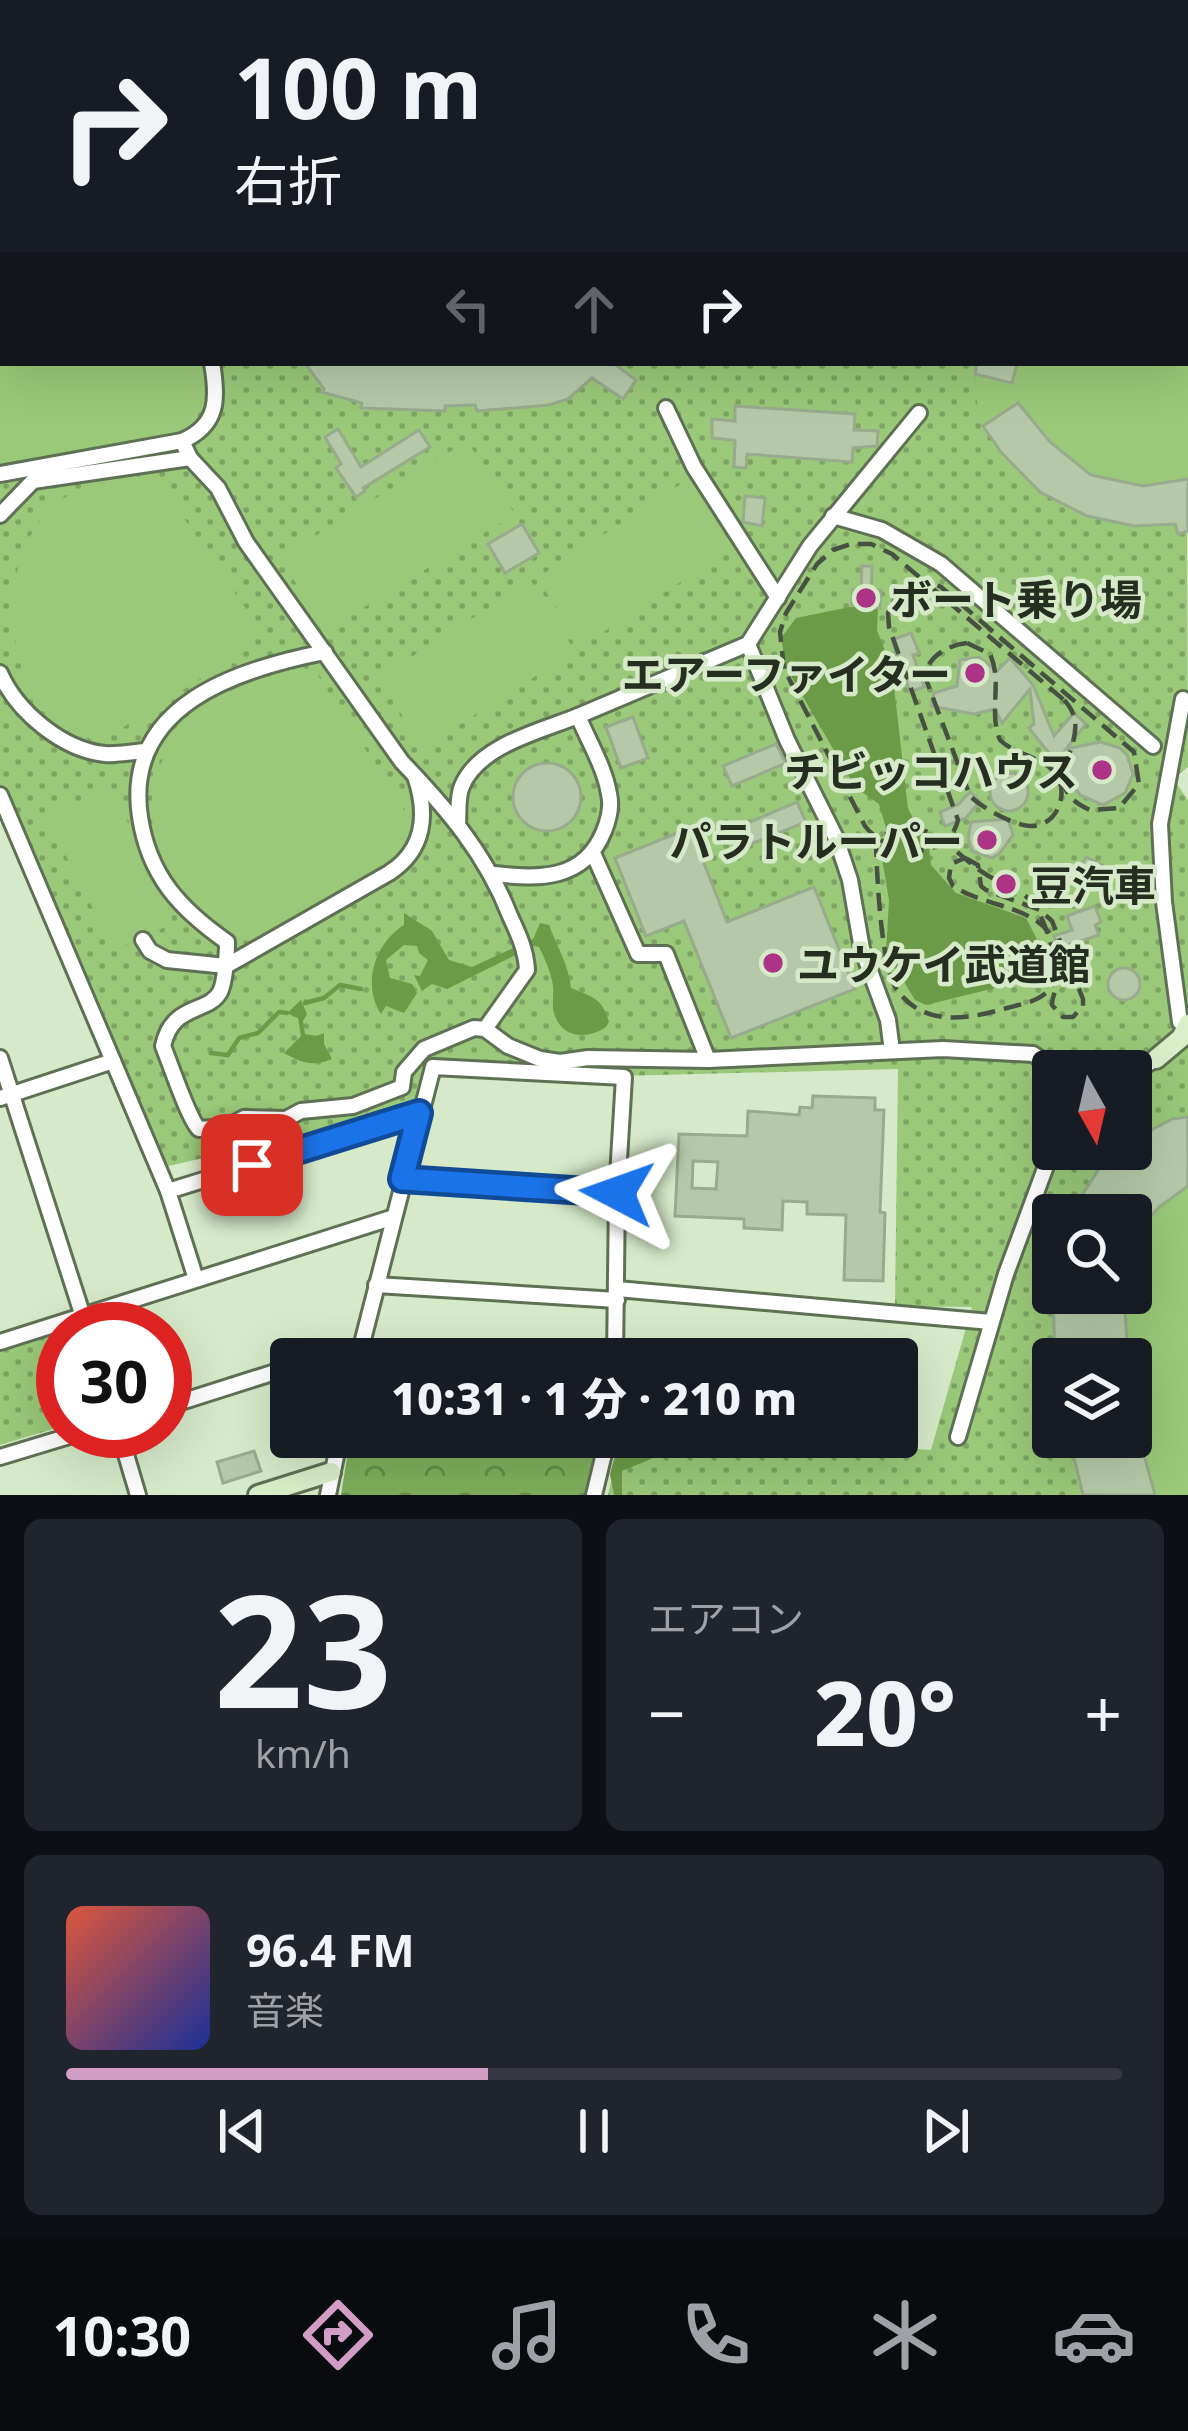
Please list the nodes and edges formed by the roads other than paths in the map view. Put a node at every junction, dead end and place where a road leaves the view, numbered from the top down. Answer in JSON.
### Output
{"nodes":[{"id":1,"x":213,"y":366,"type":"edge"},
{"id":2,"x":666,"y":409,"type":"dead end"},
{"id":3,"x":919,"y":413,"type":"dead end"},
{"id":4,"x":182,"y":441,"type":"junction"},
{"id":5,"x":190,"y":458,"type":"junction"},
{"id":6,"x":0,"y":474,"type":"edge"},
{"id":7,"x":0,"y":515,"type":"edge"},
{"id":8,"x":833,"y":516,"type":"junction"},
{"id":9,"x":778,"y":598,"type":"junction"},
{"id":10,"x":748,"y":644,"type":"junction"},
{"id":11,"x":325,"y":652,"type":"junction"},
{"id":12,"x":0,"y":673,"type":"edge"},
{"id":13,"x":1183,"y":699,"type":"dead end"},
{"id":14,"x":578,"y":716,"type":"junction"},
{"id":15,"x":1154,"y":746,"type":"dead end"},
{"id":16,"x":145,"y":752,"type":"junction"},
{"id":17,"x":466,"y":778,"type":"junction"},
{"id":18,"x":420,"y":779,"type":"junction"},
{"id":19,"x":0,"y":795,"type":"edge"},
{"id":20,"x":458,"y":824,"type":"junction"},
{"id":21,"x":593,"y":853,"type":"junction"},
{"id":22,"x":494,"y":874,"type":"junction"},
{"id":23,"x":143,"y":940,"type":"dead end"},
{"id":24,"x":226,"y":966,"type":"junction"},
{"id":25,"x":1184,"y":1023,"type":"edge"},
{"id":26,"x":485,"y":1029,"type":"junction"},
{"id":27,"x":892,"y":1051,"type":"junction"},
{"id":28,"x":1032,"y":1054,"type":"edge"},
{"id":29,"x":0,"y":1058,"type":"edge"},
{"id":30,"x":1156,"y":1059,"type":"joint"},
{"id":31,"x":113,"y":1060,"type":"junction"},
{"id":32,"x":708,"y":1060,"type":"junction"},
{"id":33,"x":1152,"y":1061,"type":"edge"},
{"id":34,"x":6,"y":1096,"type":"edge"},
{"id":35,"x":419,"y":1113,"type":"junction"},
{"id":36,"x":1045,"y":1170,"type":"edge"},
{"id":37,"x":402,"y":1179,"type":"junction"},
{"id":38,"x":168,"y":1191,"type":"junction"},
{"id":39,"x":617,"y":1193,"type":"junction"},
{"id":40,"x":392,"y":1218,"type":"junction"},
{"id":41,"x":196,"y":1279,"type":"junction"},
{"id":42,"x":376,"y":1285,"type":"junction"},
{"id":43,"x":617,"y":1295,"type":"junction"},
{"id":44,"x":78,"y":1302,"type":"edge"},
{"id":45,"x":138,"y":1302,"type":"edge"},
{"id":46,"x":991,"y":1322,"type":"junction"},
{"id":47,"x":36,"y":1334,"type":"edge"},
{"id":48,"x":363,"y":1338,"type":"edge"},
{"id":49,"x":616,"y":1338,"type":"edge"},
{"id":50,"x":0,"y":1342,"type":"edge"},
{"id":51,"x":270,"y":1374,"type":"edge"},
{"id":52,"x":192,"y":1398,"type":"edge"},
{"id":53,"x":958,"y":1437,"type":"dead end"},
{"id":54,"x":36,"y":1446,"type":"edge"},
{"id":55,"x":0,"y":1457,"type":"edge"},
{"id":56,"x":127,"y":1458,"type":"edge"},
{"id":57,"x":335,"y":1458,"type":"edge"},
{"id":58,"x":603,"y":1458,"type":"edge"},
{"id":59,"x":332,"y":1472,"type":"junction"},
{"id":60,"x":138,"y":1495,"type":"edge"},
{"id":61,"x":258,"y":1495,"type":"edge"},
{"id":62,"x":328,"y":1495,"type":"edge"},
{"id":63,"x":594,"y":1495,"type":"edge"}],
"edges":[{"from":1,"to":4,"type":"street"},
{"from":2,"to":9,"type":"street"},
{"from":3,"to":8,"type":"street"},
{"from":4,"to":5,"type":"street"},
{"from":4,"to":6,"type":"street"},
{"from":5,"to":7,"type":"street"},
{"from":5,"to":11,"type":"street"},
{"from":8,"to":9,"type":"street"},
{"from":8,"to":15,"type":"street"},
{"from":9,"to":10,"type":"street"},
{"from":10,"to":14,"type":"street"},
{"from":10,"to":27,"type":"street"},
{"from":11,"to":16,"type":"street"},
{"from":11,"to":18,"type":"street"},
{"from":12,"to":16,"type":"street"},
{"from":13,"to":25,"type":"street"},
{"from":14,"to":17,"type":"street"},
{"from":14,"to":21,"type":"street"},
{"from":16,"to":24,"type":"street"},
{"from":17,"to":18,"type":"street"},
{"from":17,"to":20,"type":"street"},
{"from":18,"to":20,"type":"street"},
{"from":18,"to":24,"type":"street"},
{"from":19,"to":31,"type":"street"},
{"from":20,"to":22,"type":"street"},
{"from":21,"to":22,"type":"street"},
{"from":21,"to":32,"type":"street"},
{"from":22,"to":26,"type":"street"},
{"from":23,"to":24,"type":"street"},
{"from":24,"to":26,"type":"street"},
{"from":25,"to":30,"type":"street"},
{"from":26,"to":32,"type":"street"},
{"from":27,"to":28,"type":"street"},
{"from":27,"to":32,"type":"street"},
{"from":29,"to":34,"type":"street"},
{"from":30,"to":33,"type":"street"},
{"from":31,"to":34,"type":"street"},
{"from":31,"to":38,"type":"street"},
{"from":34,"to":44,"type":"street"},
{"from":35,"to":37,"type":"street"},
{"from":35,"to":38,"type":"street"},
{"from":35,"to":39,"type":"street"},
{"from":36,"to":46,"type":"street"},
{"from":37,"to":39,"type":"street"},
{"from":37,"to":40,"type":"street"},
{"from":38,"to":41,"type":"street"},
{"from":39,"to":43,"type":"street"},
{"from":40,"to":41,"type":"street"},
{"from":40,"to":42,"type":"street"},
{"from":41,"to":45,"type":"street"},
{"from":42,"to":43,"type":"street"},
{"from":42,"to":48,"type":"street"},
{"from":43,"to":46,"type":"street"},
{"from":43,"to":49,"type":"street"},
{"from":46,"to":53,"type":"street"},
{"from":47,"to":50,"type":"street"},
{"from":51,"to":52,"type":"street"},
{"from":54,"to":55,"type":"street"},
{"from":56,"to":60,"type":"street"},
{"from":57,"to":59,"type":"street"},
{"from":58,"to":63,"type":"street"},
{"from":59,"to":61,"type":"street"},
{"from":59,"to":62,"type":"street"}]}
